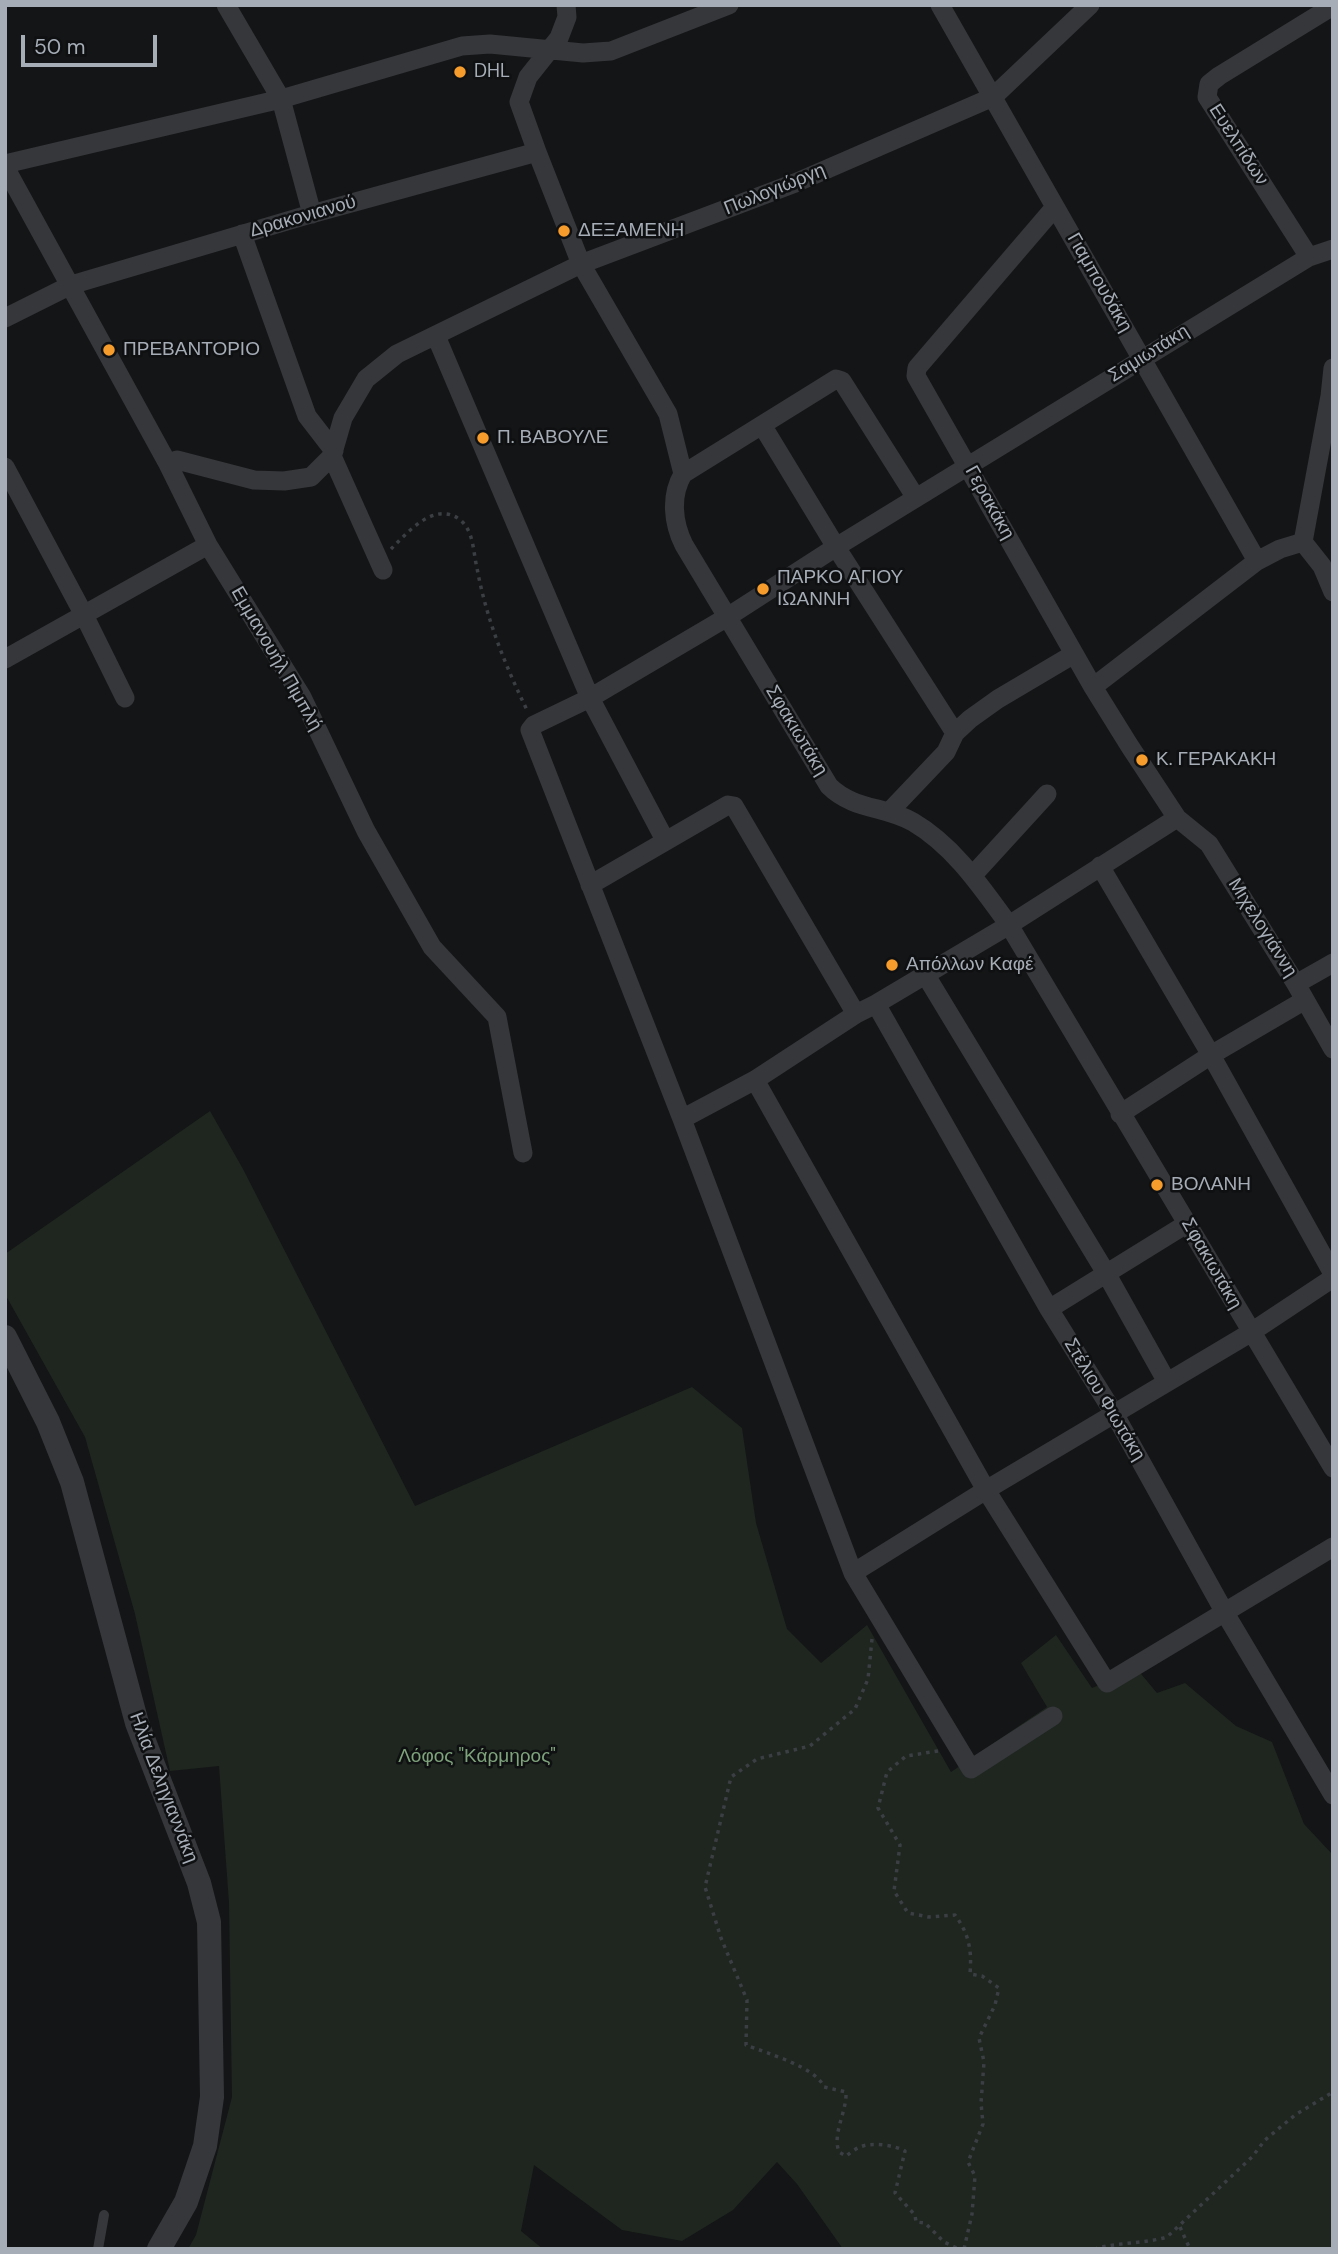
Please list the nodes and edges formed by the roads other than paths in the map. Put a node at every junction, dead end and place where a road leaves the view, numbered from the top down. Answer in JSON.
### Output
{"nodes":[{"id":1,"x":226,"y":5,"type":"edge"},
{"id":2,"x":566,"y":5,"type":"edge"},
{"id":3,"x":729,"y":5,"type":"edge"},
{"id":4,"x":940,"y":5,"type":"edge"},
{"id":5,"x":1090,"y":5,"type":"edge"},
{"id":6,"x":1333,"y":6,"type":"edge"},
{"id":7,"x":551,"y":50,"type":"junction"},
{"id":8,"x":993,"y":97,"type":"junction"},
{"id":9,"x":281,"y":99,"type":"junction"},
{"id":10,"x":537,"y":152,"type":"junction"},
{"id":11,"x":5,"y":165,"type":"edge"},
{"id":12,"x":1055,"y":207,"type":"junction"},
{"id":13,"x":312,"y":214,"type":"junction"},
{"id":14,"x":242,"y":234,"type":"junction"},
{"id":15,"x":1333,"y":249,"type":"edge"},
{"id":16,"x":1309,"y":257,"type":"junction"},
{"id":17,"x":582,"y":264,"type":"junction"},
{"id":18,"x":71,"y":285,"type":"junction"},
{"id":19,"x":5,"y":318,"type":"edge"},
{"id":20,"x":436,"y":336,"type":"junction"},
{"id":21,"x":1142,"y":358,"type":"junction"},
{"id":22,"x":1333,"y":368,"type":"edge"},
{"id":23,"x":1331,"y":396,"type":"edge"},
{"id":24,"x":762,"y":425,"type":"junction"},
{"id":25,"x":333,"y":453,"type":"junction"},
{"id":26,"x":168,"y":464,"type":"junction"},
{"id":27,"x":5,"y":467,"type":"edge"},
{"id":28,"x":969,"y":467,"type":"junction"},
{"id":29,"x":683,"y":474,"type":"junction"},
{"id":30,"x":916,"y":498,"type":"junction"},
{"id":31,"x":1303,"y":542,"type":"junction"},
{"id":32,"x":208,"y":545,"type":"junction"},
{"id":33,"x":836,"y":547,"type":"junction"},
{"id":34,"x":1257,"y":561,"type":"junction"},
{"id":35,"x":1328,"y":563,"type":"edge"},
{"id":36,"x":381,"y":566,"type":"road end"},
{"id":37,"x":1333,"y":592,"type":"edge"},
{"id":38,"x":84,"y":615,"type":"junction"},
{"id":39,"x":729,"y":615,"type":"junction"},
{"id":40,"x":1074,"y":654,"type":"junction"},
{"id":41,"x":5,"y":659,"type":"edge"},
{"id":42,"x":1093,"y":687,"type":"junction"},
{"id":43,"x":125,"y":698,"type":"dead end"},
{"id":44,"x":590,"y":698,"type":"junction"},
{"id":45,"x":955,"y":733,"type":"junction"},
{"id":46,"x":1047,"y":794,"type":"dead end"},
{"id":47,"x":889,"y":812,"type":"junction"},
{"id":48,"x":1177,"y":818,"type":"junction"},
{"id":49,"x":666,"y":840,"type":"junction"},
{"id":50,"x":1100,"y":866,"type":"junction"},
{"id":51,"x":973,"y":874,"type":"junction"},
{"id":52,"x":590,"y":886,"type":"junction"},
{"id":53,"x":1009,"y":925,"type":"junction"},
{"id":54,"x":1333,"y":963,"type":"edge"},
{"id":55,"x":925,"y":974,"type":"junction"},
{"id":56,"x":1301,"y":992,"type":"junction"},
{"id":57,"x":876,"y":1004,"type":"junction"},
{"id":58,"x":856,"y":1014,"type":"junction"},
{"id":59,"x":1333,"y":1049,"type":"edge"},
{"id":60,"x":1211,"y":1055,"type":"junction"},
{"id":61,"x":755,"y":1080,"type":"junction"},
{"id":62,"x":1120,"y":1114,"type":"junction"},
{"id":63,"x":682,"y":1119,"type":"junction"},
{"id":64,"x":523,"y":1153,"type":"dead end"},
{"id":65,"x":1188,"y":1223,"type":"junction"},
{"id":66,"x":1106,"y":1273,"type":"junction"},
{"id":67,"x":1333,"y":1276,"type":"edge"},
{"id":68,"x":1049,"y":1309,"type":"junction"},
{"id":69,"x":1250,"y":1333,"type":"junction"},
{"id":70,"x":8,"y":1346,"type":"edge"},
{"id":71,"x":1167,"y":1382,"type":"junction"},
{"id":72,"x":1115,"y":1415,"type":"junction"},
{"id":73,"x":1333,"y":1468,"type":"edge"},
{"id":74,"x":986,"y":1490,"type":"junction"},
{"id":75,"x":1333,"y":1547,"type":"edge"},
{"id":76,"x":853,"y":1573,"type":"junction"},
{"id":77,"x":1226,"y":1613,"type":"junction"},
{"id":78,"x":1053,"y":1716,"type":"dead end"},
{"id":79,"x":1333,"y":1795,"type":"edge"},
{"id":80,"x":104,"y":2215,"type":"dead end"},
{"id":81,"x":98,"y":2249,"type":"edge"},
{"id":82,"x":159,"y":2249,"type":"edge"}],
"edges":[{"from":1,"to":9,"type":"street"},
{"from":2,"to":7,"type":"street"},
{"from":3,"to":7,"type":"street"},
{"from":4,"to":8,"type":"street","name":"Γιαμπουδάκη"},
{"from":5,"to":8,"type":"street","name":"Πωλογιώργη"},
{"from":6,"to":16,"type":"street","name":"Ευελπίδων"},
{"from":7,"to":9,"type":"street"},
{"from":7,"to":10,"type":"street","name":"Σφακιωτάκη"},
{"from":8,"to":12,"type":"street","name":"Γιαμπουδάκη"},
{"from":8,"to":17,"type":"street","name":"Πωλογιώργη"},
{"from":9,"to":11,"type":"street"},
{"from":9,"to":13,"type":"street"},
{"from":10,"to":13,"type":"street","name":"Δρακονιανού"},
{"from":10,"to":17,"type":"street","name":"Σφακιωτάκη"},
{"from":11,"to":18,"type":"street","name":"Εµµανουήλ Πιµπλή"},
{"from":12,"to":21,"type":"street","name":"Γιαμπουδάκη"},
{"from":12,"to":28,"type":"street","name":"Γερακάκη"},
{"from":13,"to":14,"type":"street","name":"Δρακονιανού"},
{"from":14,"to":18,"type":"street","name":"Δρακονιανού"},
{"from":14,"to":25,"type":"street"},
{"from":15,"to":16,"type":"street","name":"Σαμιωτάκη"},
{"from":16,"to":21,"type":"street","name":"Σαμιωτάκη"},
{"from":17,"to":20,"type":"street","name":"Πωλογιώργη"},
{"from":17,"to":29,"type":"street","name":"Σφακιωτάκη"},
{"from":18,"to":19,"type":"street","name":"Δρακονιανού"},
{"from":18,"to":26,"type":"street","name":"Εµµανουήλ Πιµπλή"},
{"from":20,"to":25,"type":"street","name":"Πωλογιώργη"},
{"from":20,"to":44,"type":"street"},
{"from":21,"to":28,"type":"street","name":"Σαμιωτάκη"},
{"from":21,"to":34,"type":"street","name":"Γιαμπουδάκη"},
{"from":22,"to":23,"type":"street"},
{"from":23,"to":31,"type":"street"},
{"from":24,"to":29,"type":"street"},
{"from":24,"to":30,"type":"street"},
{"from":24,"to":33,"type":"street"},
{"from":25,"to":26,"type":"street"},
{"from":25,"to":36,"type":"street"},
{"from":26,"to":32,"type":"street","name":"Εµµανουήλ Πιµπλή"},
{"from":27,"to":38,"type":"street"},
{"from":28,"to":30,"type":"street","name":"Σαμιωτάκη"},
{"from":28,"to":40,"type":"street","name":"Γερακάκη"},
{"from":29,"to":39,"type":"street","name":"Σφακιωτάκη"},
{"from":30,"to":33,"type":"street","name":"Σαμιωτάκη"},
{"from":31,"to":34,"type":"street"},
{"from":31,"to":35,"type":"street"},
{"from":32,"to":38,"type":"street"},
{"from":32,"to":64,"type":"street","name":"Εµµανουήλ Πιµπλή"},
{"from":33,"to":39,"type":"street","name":"Σαμιωτάκη"},
{"from":33,"to":45,"type":"street"},
{"from":34,"to":42,"type":"street"},
{"from":35,"to":37,"type":"street"},
{"from":38,"to":41,"type":"street"},
{"from":38,"to":43,"type":"street"},
{"from":39,"to":44,"type":"street","name":"Σαμιωτάκη"},
{"from":39,"to":47,"type":"street","name":"Σφακιωτάκη"},
{"from":40,"to":42,"type":"street","name":"Γερακάκη"},
{"from":40,"to":45,"type":"street"},
{"from":42,"to":48,"type":"street","name":"Γερακάκη"},
{"from":44,"to":49,"type":"street"},
{"from":44,"to":52,"type":"street","name":"Σαμιωτάκη"},
{"from":45,"to":47,"type":"street"},
{"from":46,"to":51,"type":"street"},
{"from":47,"to":51,"type":"street","name":"Σφακιωτάκη"},
{"from":48,"to":50,"type":"street"},
{"from":48,"to":56,"type":"street","name":"Μιχελογιάννη"},
{"from":49,"to":52,"type":"street"},
{"from":49,"to":58,"type":"street"},
{"from":50,"to":53,"type":"street"},
{"from":50,"to":60,"type":"street"},
{"from":51,"to":53,"type":"street","name":"Σφακιωτάκη"},
{"from":52,"to":63,"type":"street"},
{"from":53,"to":55,"type":"street"},
{"from":53,"to":62,"type":"street","name":"Σφακιωτάκη"},
{"from":54,"to":56,"type":"street"},
{"from":55,"to":57,"type":"street"},
{"from":55,"to":66,"type":"street"},
{"from":56,"to":59,"type":"street","name":"Μιχελογιάννη"},
{"from":56,"to":60,"type":"street"},
{"from":57,"to":58,"type":"street"},
{"from":57,"to":68,"type":"street","name":"Στέλιου Φιωτάκη"},
{"from":58,"to":61,"type":"street"},
{"from":60,"to":62,"type":"street"},
{"from":60,"to":67,"type":"street"},
{"from":61,"to":63,"type":"street"},
{"from":61,"to":74,"type":"street"},
{"from":62,"to":65,"type":"street","name":"Σφακιωτάκη"},
{"from":63,"to":76,"type":"street"},
{"from":65,"to":66,"type":"street"},
{"from":65,"to":69,"type":"street","name":"Σφακιωτάκη"},
{"from":66,"to":68,"type":"street"},
{"from":66,"to":71,"type":"street"},
{"from":67,"to":69,"type":"street"},
{"from":68,"to":72,"type":"street","name":"Στέλιου Φιωτάκη"},
{"from":69,"to":71,"type":"street"},
{"from":69,"to":73,"type":"street","name":"Σφακιωτάκη"},
{"from":70,"to":82,"type":"street","name":"Ηλία Δεληγιαννάκη"},
{"from":71,"to":72,"type":"street"},
{"from":72,"to":74,"type":"street"},
{"from":72,"to":77,"type":"street","name":"Στέλιου Φιωτάκη"},
{"from":74,"to":76,"type":"street"},
{"from":74,"to":77,"type":"street"},
{"from":75,"to":77,"type":"street"},
{"from":76,"to":78,"type":"street"},
{"from":77,"to":79,"type":"street","name":"Στέλιου Φιωτάκη"},
{"from":80,"to":81,"type":"lane"}]}
